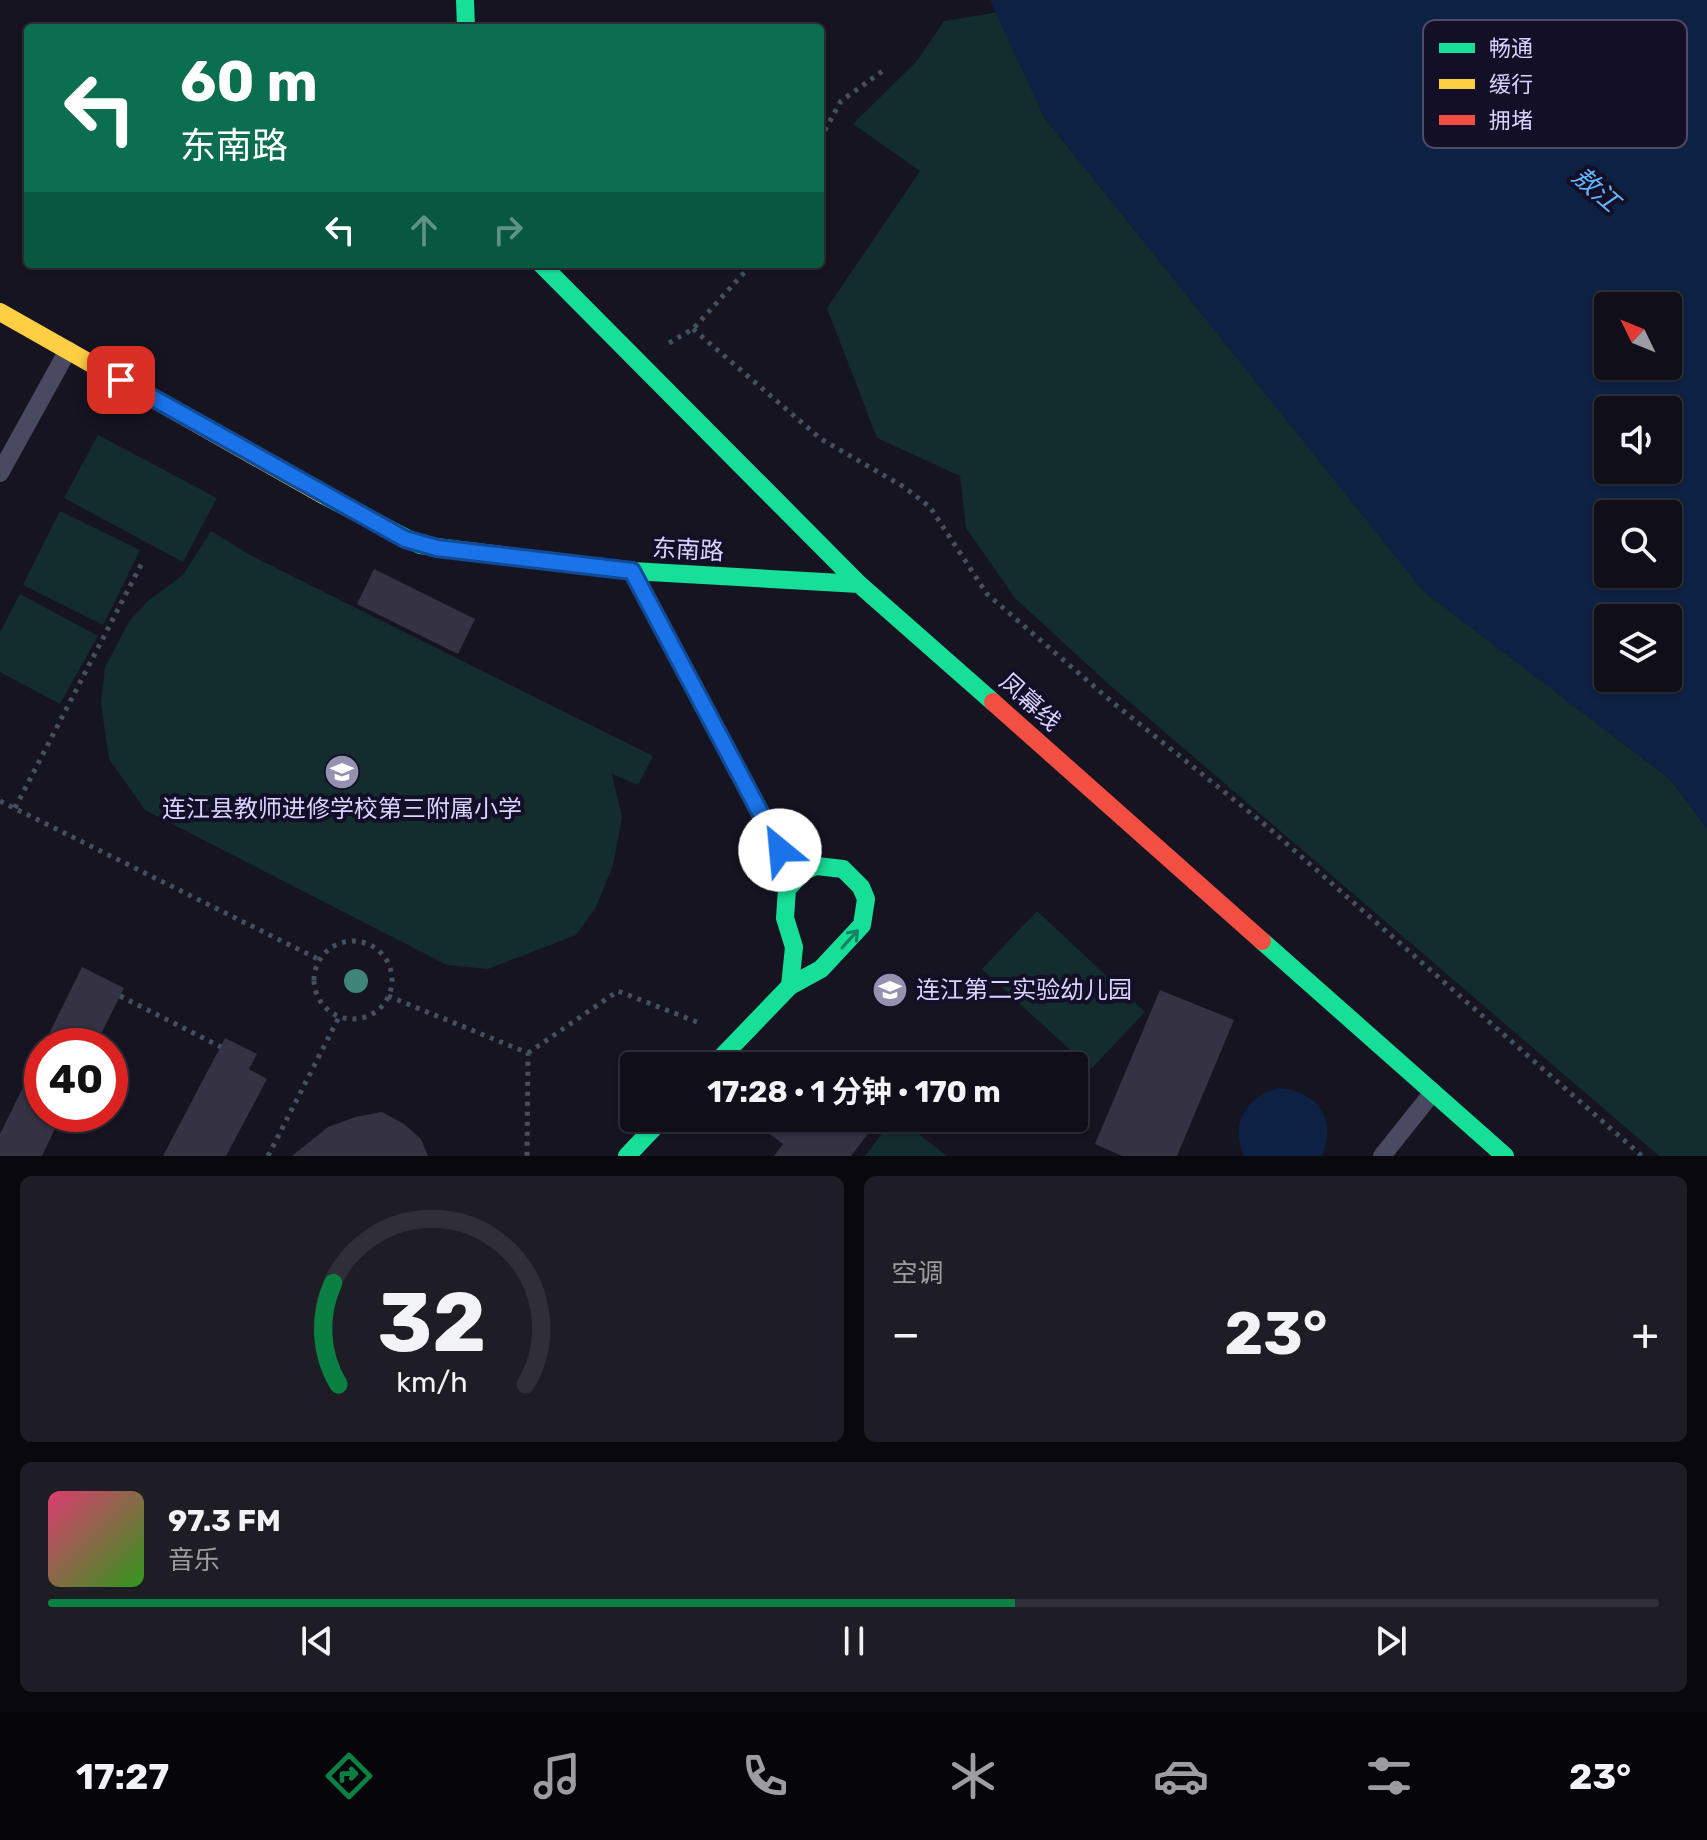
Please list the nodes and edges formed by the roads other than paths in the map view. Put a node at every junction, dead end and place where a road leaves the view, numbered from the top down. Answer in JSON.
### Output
{"nodes":[{"id":1,"x":465,"y":0,"type":"edge"},
{"id":2,"x":466,"y":24,"type":"edge"},
{"id":3,"x":545,"y":268,"type":"edge"},
{"id":4,"x":1,"y":314,"type":"edge"},
{"id":5,"x":68,"y":350,"type":"junction"},
{"id":6,"x":0,"y":473,"type":"edge"},
{"id":7,"x":632,"y":571,"type":"junction"},
{"id":8,"x":859,"y":584,"type":"junction"},
{"id":9,"x":795,"y":878,"type":"junction"},
{"id":10,"x":790,"y":986,"type":"junction"},
{"id":11,"x":726,"y":1052,"type":"edge"},
{"id":12,"x":1433,"y":1092,"type":"junction"},
{"id":13,"x":650,"y":1132,"type":"edge"},
{"id":14,"x":627,"y":1156,"type":"edge"},
{"id":15,"x":1382,"y":1156,"type":"edge"},
{"id":16,"x":1505,"y":1156,"type":"edge"}],
"edges":[{"from":1,"to":2,"type":"street"},
{"from":3,"to":8,"type":"street","name":"凤幕线"},
{"from":4,"to":5,"type":"street","name":"东南路"},
{"from":5,"to":6,"type":"lane"},
{"from":5,"to":7,"type":"street","name":"东南路"},
{"from":7,"to":8,"type":"street","name":"东南路"},
{"from":7,"to":9,"type":"street"},
{"from":8,"to":12,"type":"street","name":"凤幕线"},
{"from":9,"to":10,"type":"street"},
{"from":10,"to":9,"type":"street","one_way":true},
{"from":10,"to":11,"type":"street"},
{"from":12,"to":15,"type":"lane"},
{"from":12,"to":16,"type":"street","name":"凤幕线"},
{"from":13,"to":14,"type":"street"}]}
